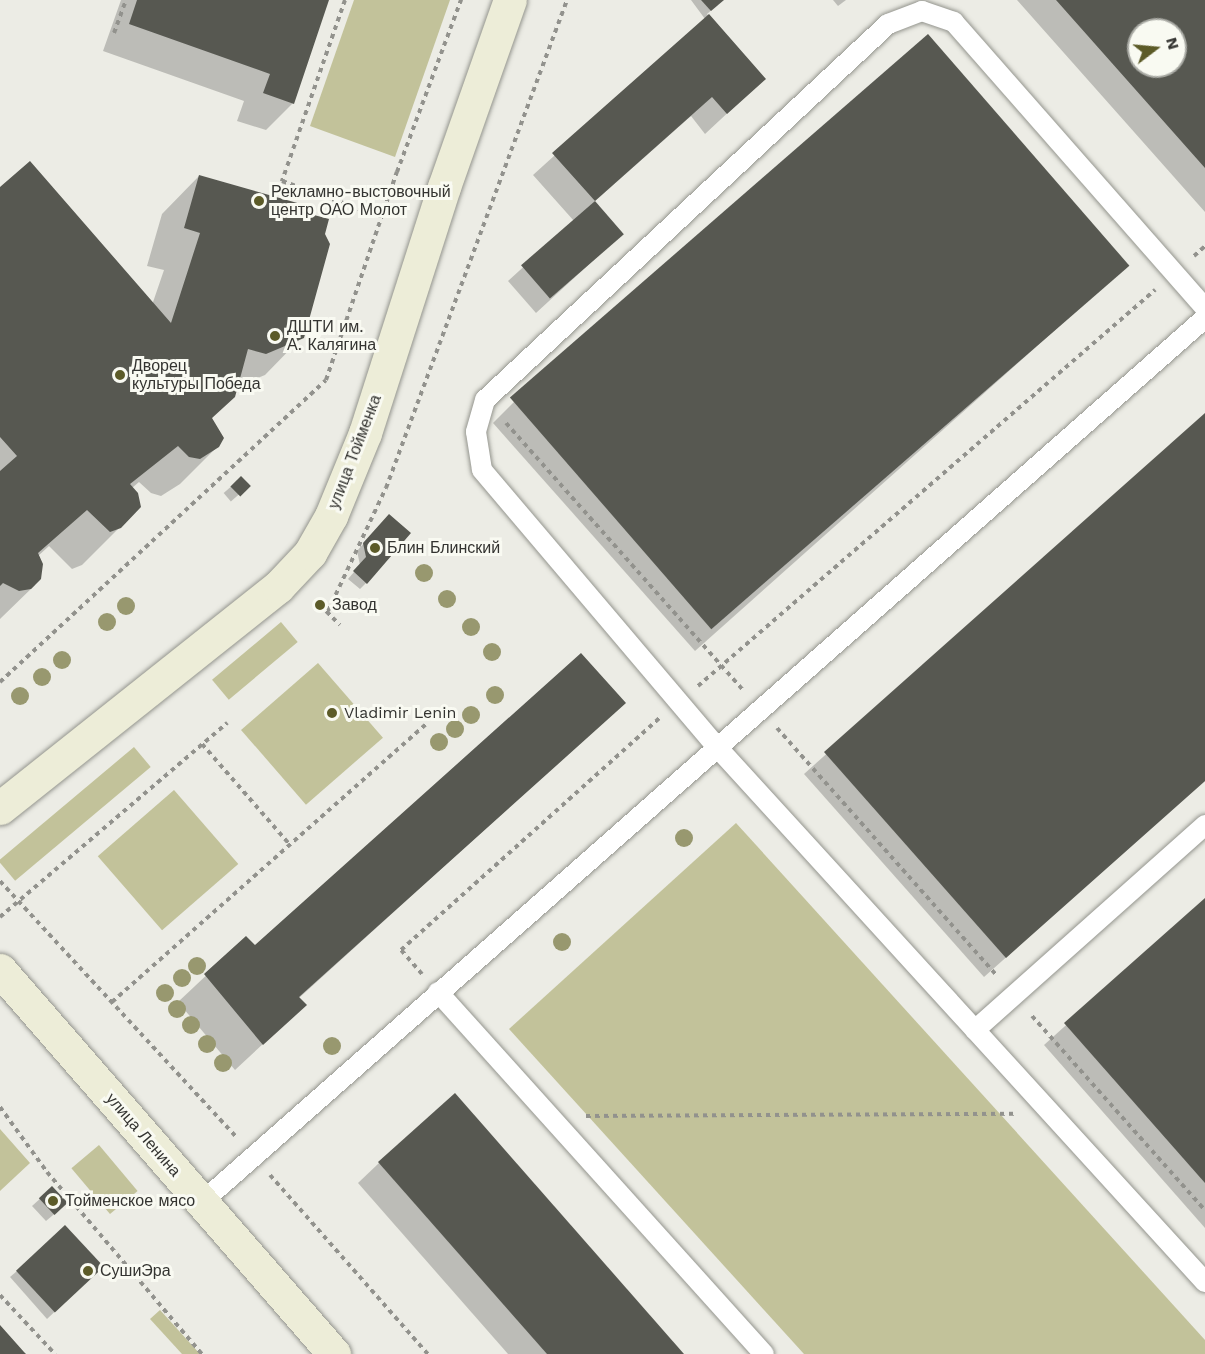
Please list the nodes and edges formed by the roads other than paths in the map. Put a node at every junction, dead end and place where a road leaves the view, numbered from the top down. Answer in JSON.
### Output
{"nodes":[{"id":1,"x":510,"y":0,"type":"edge"},
{"id":2,"x":1205,"y":308,"type":"edge"},
{"id":3,"x":1205,"y":318,"type":"edge"},
{"id":4,"x":717,"y":747,"type":"junction"},
{"id":5,"x":0,"y":808,"type":"edge"},
{"id":6,"x":1205,"y":825,"type":"edge"},
{"id":7,"x":0,"y":970,"type":"edge"},
{"id":8,"x":438,"y":992,"type":"junction"},
{"id":9,"x":975,"y":1030,"type":"junction"},
{"id":10,"x":202,"y":1202,"type":"junction"},
{"id":11,"x":1205,"y":1282,"type":"edge"},
{"id":12,"x":334,"y":1354,"type":"edge"},
{"id":13,"x":764,"y":1354,"type":"edge"}],
"edges":[{"from":1,"to":5,"type":"street","name":"улица Тойменка"},
{"from":2,"to":4,"type":"lane"},
{"from":3,"to":4,"type":"lane"},
{"from":4,"to":8,"type":"lane"},
{"from":4,"to":9,"type":"lane"},
{"from":6,"to":9,"type":"lane"},
{"from":7,"to":10,"type":"street","name":"улица Ленина"},
{"from":8,"to":10,"type":"lane"},
{"from":8,"to":13,"type":"lane"},
{"from":9,"to":11,"type":"lane"},
{"from":10,"to":12,"type":"street","name":"улица Ленина"}]}
